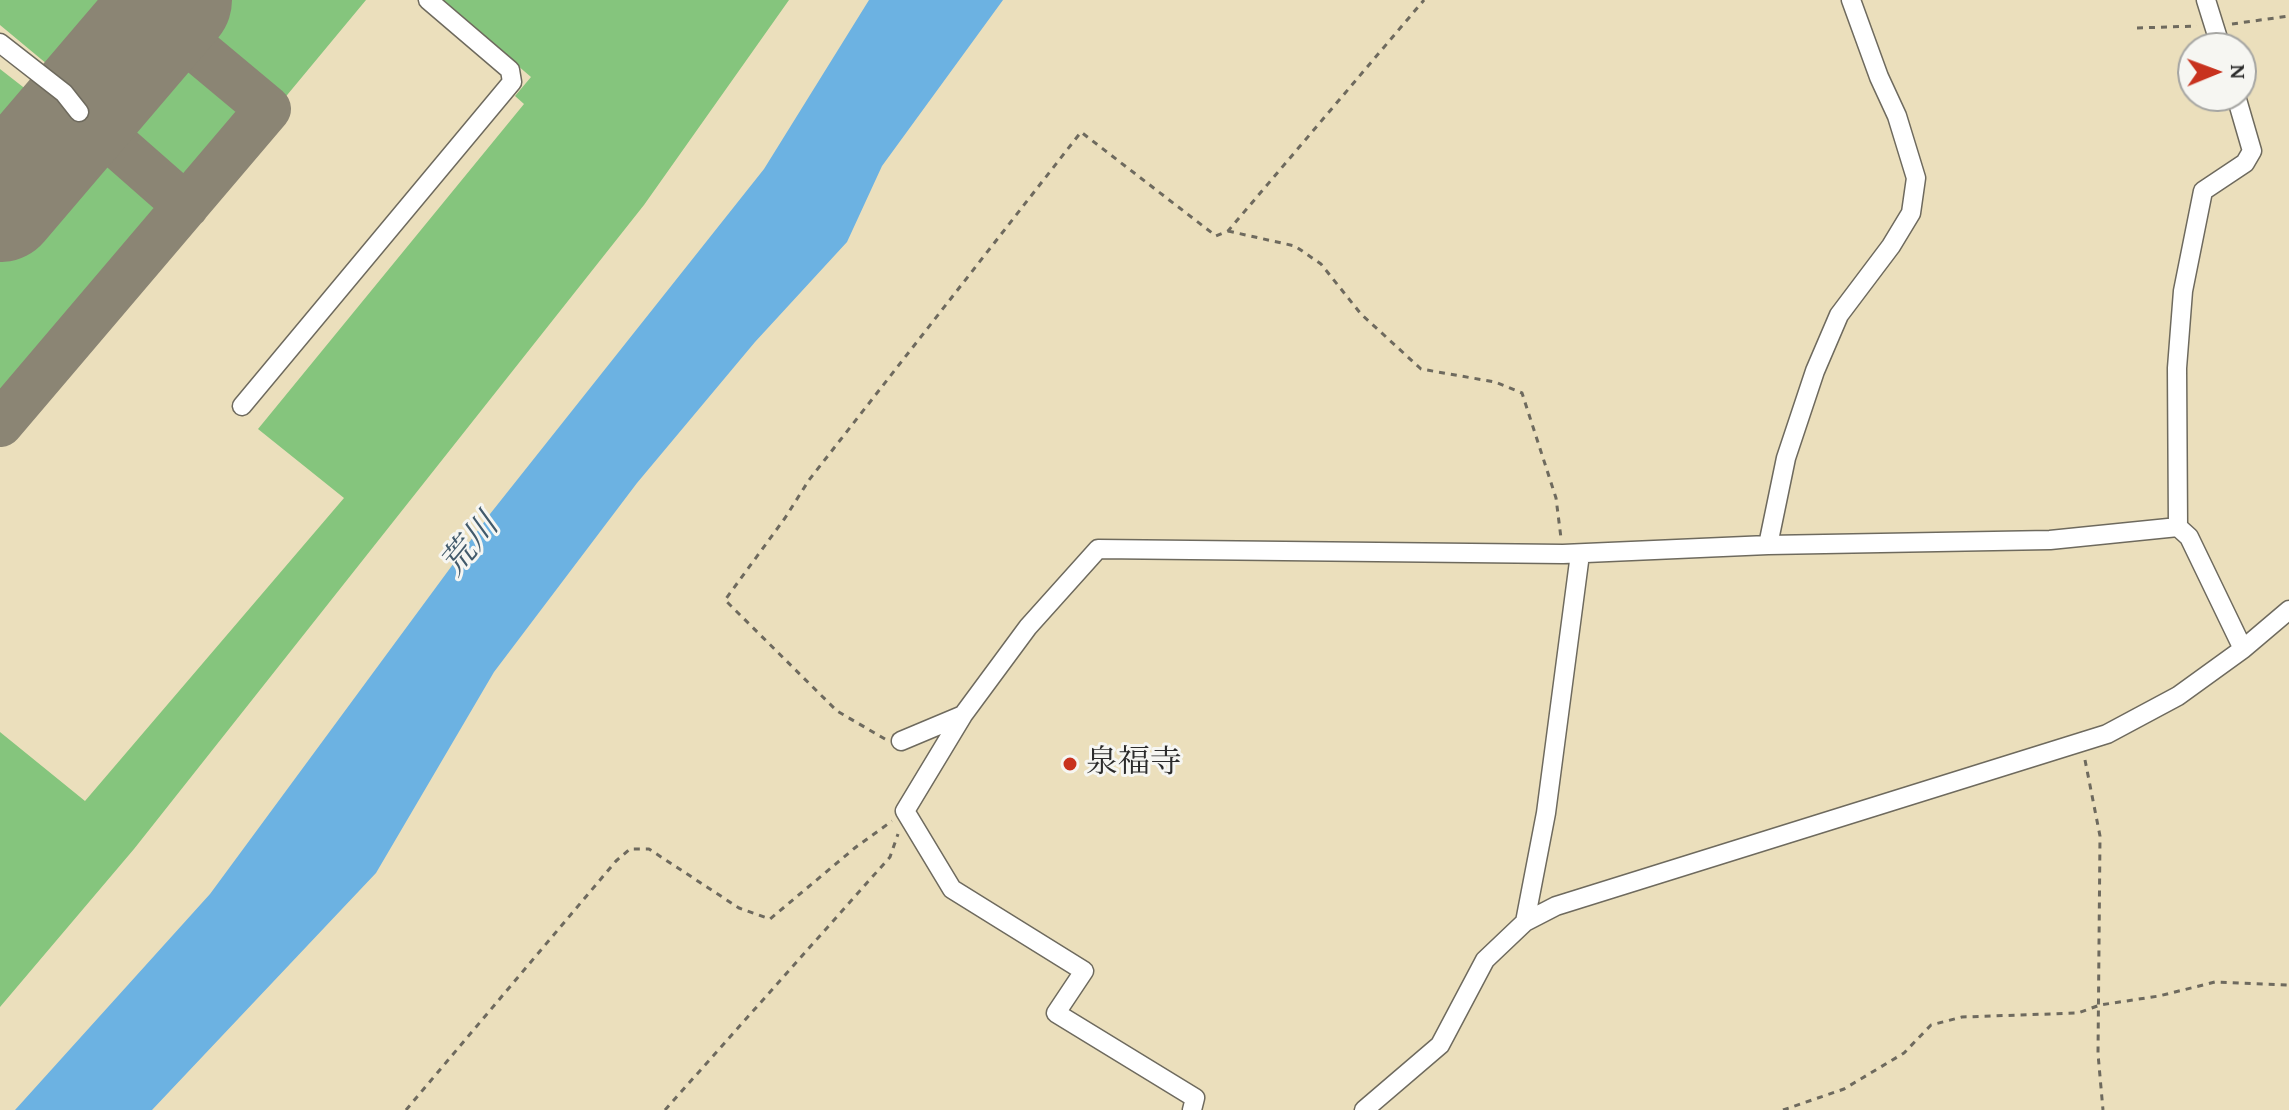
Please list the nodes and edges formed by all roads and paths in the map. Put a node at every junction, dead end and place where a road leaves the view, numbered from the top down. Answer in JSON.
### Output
{"nodes":[{"id":1,"x":428,"y":0,"type":"edge"},
{"id":2,"x":1424,"y":0,"type":"edge"},
{"id":3,"x":1851,"y":0,"type":"edge"},
{"id":4,"x":2206,"y":0,"type":"edge"},
{"id":5,"x":2216,"y":32,"type":"edge"},
{"id":6,"x":0,"y":43,"type":"edge"},
{"id":7,"x":79,"y":112,"type":"dead end"},
{"id":8,"x":2241,"y":112,"type":"edge"},
{"id":9,"x":1228,"y":231,"type":"junction"},
{"id":10,"x":242,"y":406,"type":"dead end"},
{"id":11,"x":2178,"y":527,"type":"junction"},
{"id":12,"x":1768,"y":545,"type":"junction"},
{"id":13,"x":1571,"y":554,"type":"junction"},
{"id":14,"x":2289,"y":610,"type":"edge"},
{"id":15,"x":2243,"y":649,"type":"junction"},
{"id":16,"x":963,"y":715,"type":"junction"},
{"id":17,"x":901,"y":741,"type":"joint"},
{"id":18,"x":2082,"y":741,"type":"junction"},
{"id":19,"x":905,"y":811,"type":"junction"},
{"id":20,"x":1525,"y":922,"type":"junction"},
{"id":21,"x":2289,"y":985,"type":"edge"},
{"id":22,"x":2100,"y":1005,"type":"junction"},
{"id":23,"x":406,"y":1110,"type":"edge"},
{"id":24,"x":665,"y":1110,"type":"edge"},
{"id":25,"x":1192,"y":1110,"type":"edge"},
{"id":26,"x":1364,"y":1110,"type":"edge"},
{"id":27,"x":1783,"y":1110,"type":"edge"},
{"id":28,"x":2103,"y":1110,"type":"edge"}],
"edges":[{"from":1,"to":10,"type":"street"},
{"from":2,"to":9,"type":"path"},
{"from":3,"to":12,"type":"street"},
{"from":4,"to":5,"type":"street"},
{"from":6,"to":7,"type":"street"},
{"from":8,"to":11,"type":"street"},
{"from":9,"to":13,"type":"path"},
{"from":9,"to":17,"type":"path"},
{"from":11,"to":12,"type":"street"},
{"from":11,"to":15,"type":"street"},
{"from":12,"to":13,"type":"street"},
{"from":13,"to":16,"type":"street"},
{"from":13,"to":20,"type":"street"},
{"from":14,"to":15,"type":"street"},
{"from":15,"to":18,"type":"street"},
{"from":16,"to":17,"type":"street"},
{"from":16,"to":19,"type":"street"},
{"from":18,"to":20,"type":"street"},
{"from":18,"to":22,"type":"path"},
{"from":19,"to":23,"type":"path"},
{"from":19,"to":24,"type":"path"},
{"from":19,"to":25,"type":"street"},
{"from":20,"to":26,"type":"street"},
{"from":21,"to":22,"type":"path"},
{"from":22,"to":27,"type":"path"},
{"from":22,"to":28,"type":"path"}]}
